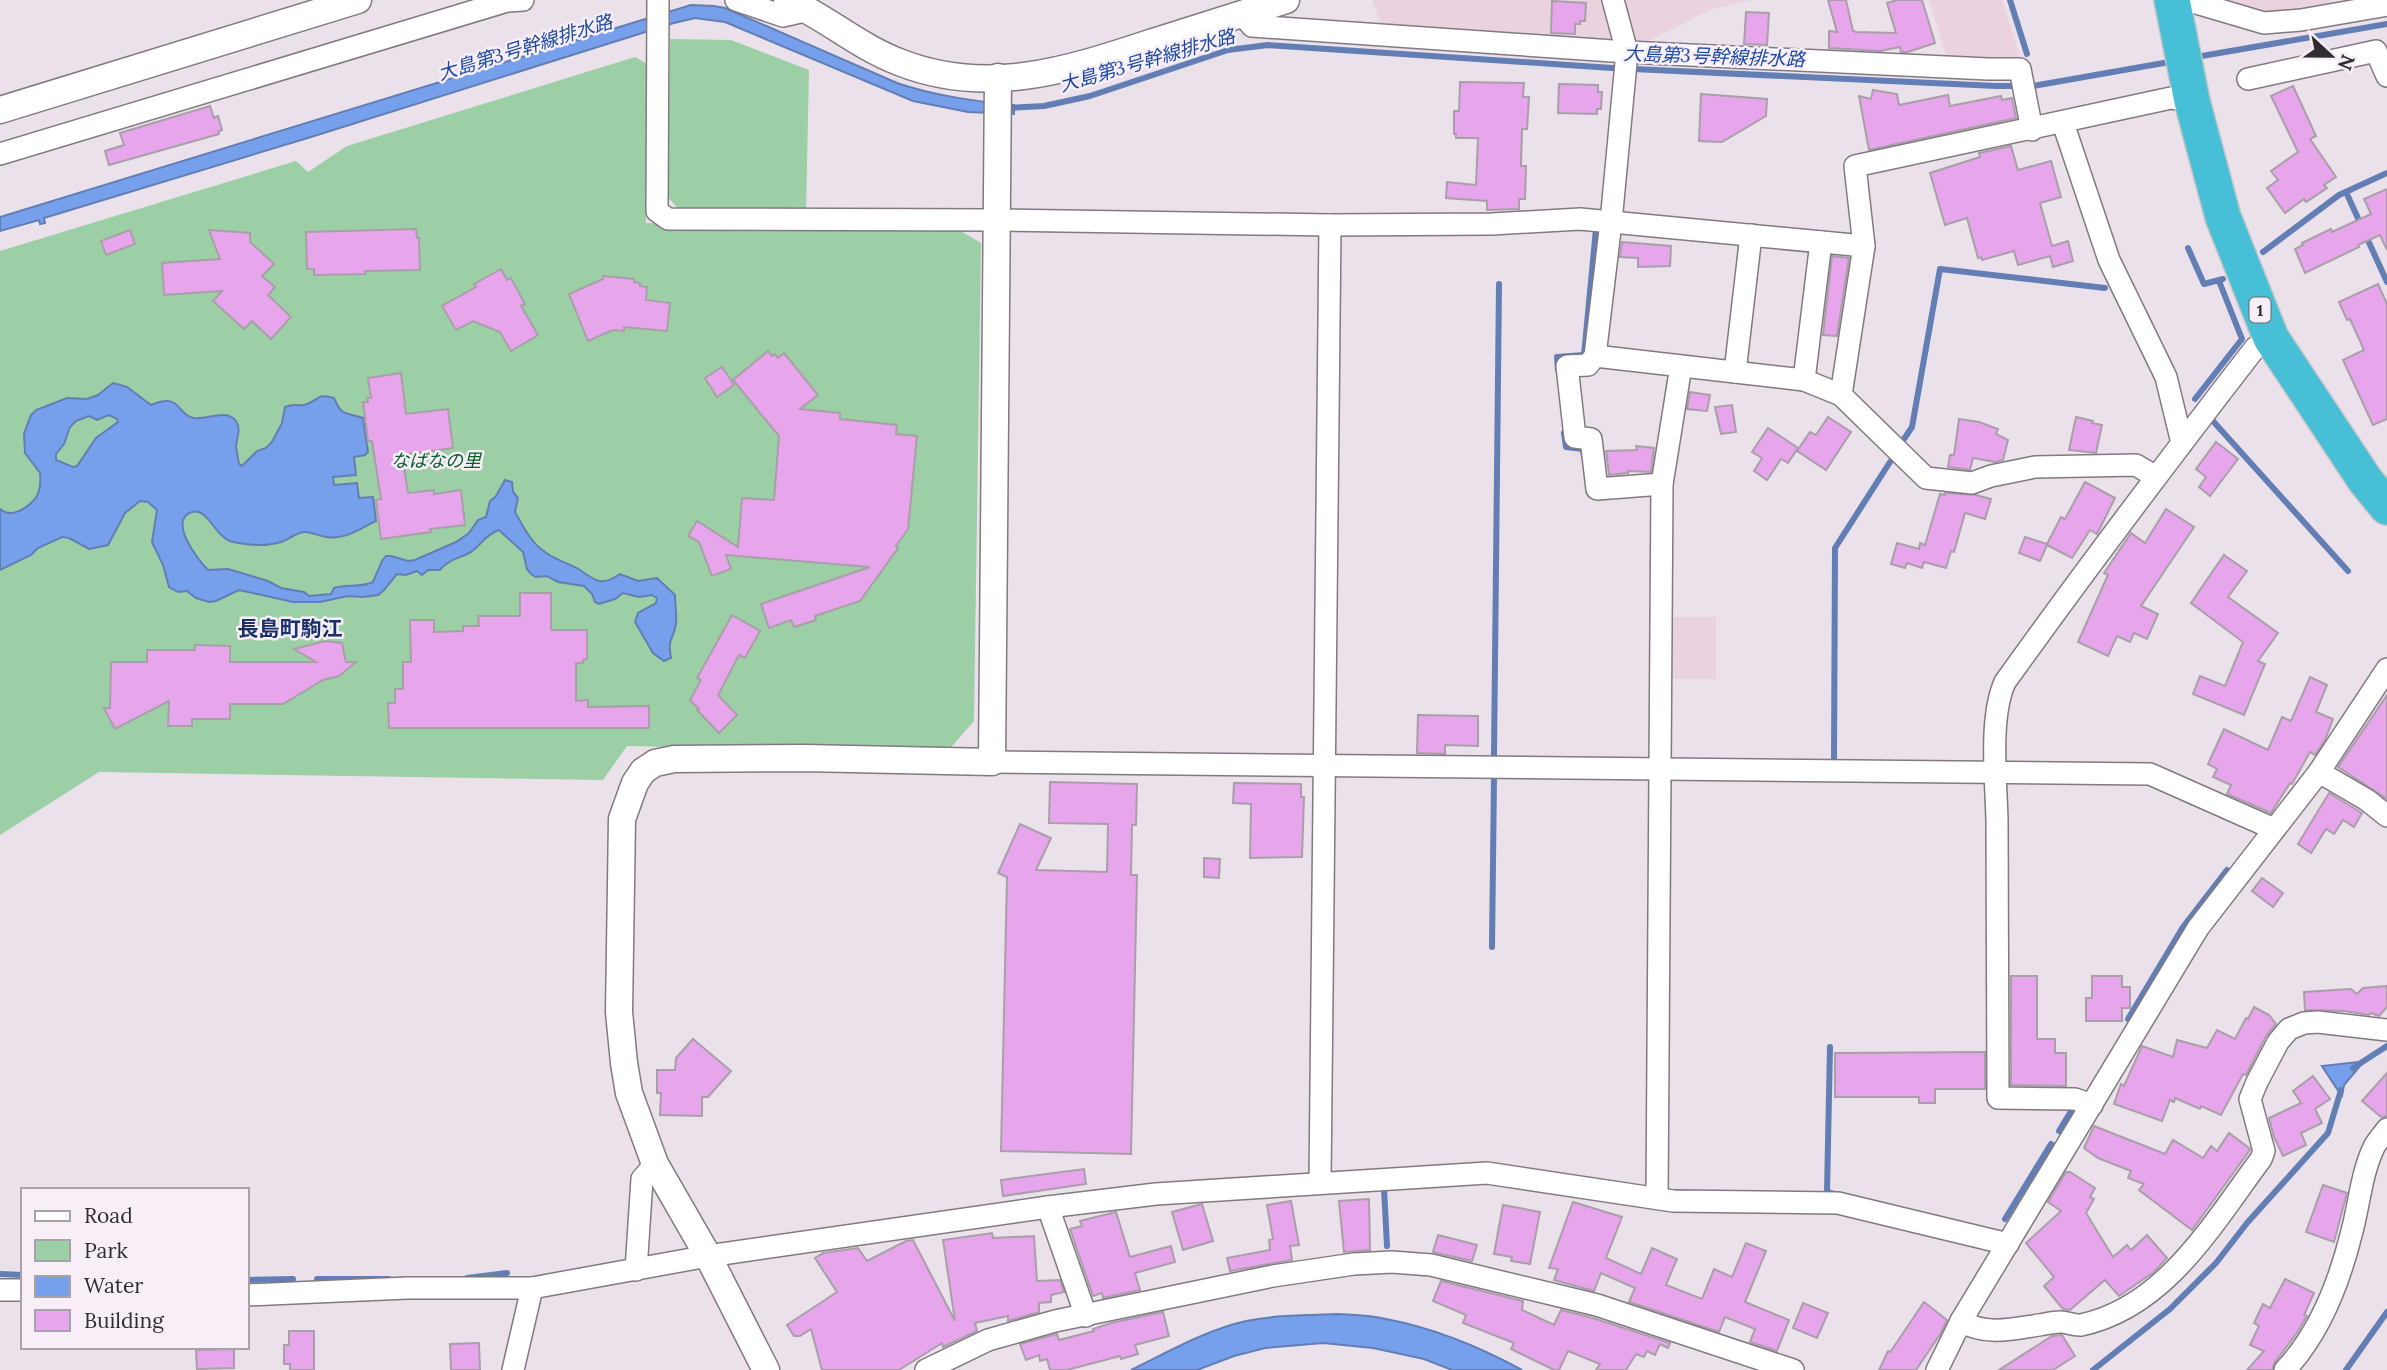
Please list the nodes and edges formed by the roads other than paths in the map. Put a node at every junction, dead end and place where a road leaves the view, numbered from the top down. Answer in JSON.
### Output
{"nodes":[{"id":1,"x":358,"y":0,"type":"edge"},
{"id":2,"x":523,"y":0,"type":"edge"},
{"id":3,"x":736,"y":0,"type":"edge"},
{"id":4,"x":1286,"y":0,"type":"edge"},
{"id":5,"x":1613,"y":0,"type":"edge"},
{"id":6,"x":657,"y":5,"type":"edge"},
{"id":7,"x":798,"y":5,"type":"edge"},
{"id":8,"x":2387,"y":5,"type":"edge"},
{"id":9,"x":2178,"y":7,"type":"edge"},
{"id":10,"x":1242,"y":14,"type":"junction"},
{"id":11,"x":1626,"y":62,"type":"junction"},
{"id":12,"x":2387,"y":76,"type":"edge"},
{"id":13,"x":2248,"y":79,"type":"dead end"},
{"id":14,"x":998,"y":85,"type":"junction"},
{"id":15,"x":2191,"y":94,"type":"junction"},
{"id":16,"x":0,"y":110,"type":"edge"},
{"id":17,"x":2063,"y":123,"type":"junction"},
{"id":18,"x":2032,"y":130,"type":"junction"},
{"id":19,"x":0,"y":154,"type":"edge"},
{"id":20,"x":998,"y":220,"type":"junction"},
{"id":21,"x":1611,"y":222,"type":"junction"},
{"id":22,"x":1330,"y":225,"type":"junction"},
{"id":23,"x":1751,"y":236,"type":"junction"},
{"id":24,"x":1821,"y":242,"type":"junction"},
{"id":25,"x":1864,"y":246,"type":"junction"},
{"id":26,"x":2271,"y":338,"type":"junction"},
{"id":27,"x":1595,"y":356,"type":"junction"},
{"id":28,"x":1681,"y":366,"type":"junction"},
{"id":29,"x":1735,"y":372,"type":"junction"},
{"id":30,"x":1804,"y":380,"type":"junction"},
{"id":31,"x":1841,"y":395,"type":"junction"},
{"id":32,"x":2182,"y":443,"type":"junction"},
{"id":33,"x":2156,"y":477,"type":"junction"},
{"id":34,"x":1662,"y":484,"type":"junction"},
{"id":35,"x":2387,"y":507,"type":"edge"},
{"id":36,"x":2387,"y":669,"type":"edge"},
{"id":37,"x":992,"y":762,"type":"junction"},
{"id":38,"x":1324,"y":766,"type":"junction"},
{"id":39,"x":1661,"y":769,"type":"junction"},
{"id":40,"x":1996,"y":772,"type":"junction"},
{"id":41,"x":2319,"y":772,"type":"junction"},
{"id":42,"x":2387,"y":816,"type":"edge"},
{"id":43,"x":2274,"y":829,"type":"junction"},
{"id":44,"x":2386,"y":1028,"type":"edge"},
{"id":45,"x":2092,"y":1105,"type":"junction"},
{"id":46,"x":2387,"y":1129,"type":"edge"},
{"id":47,"x":655,"y":1164,"type":"junction"},
{"id":48,"x":1320,"y":1183,"type":"junction"},
{"id":49,"x":1657,"y":1198,"type":"junction"},
{"id":50,"x":1048,"y":1207,"type":"junction"},
{"id":51,"x":2008,"y":1244,"type":"junction"},
{"id":52,"x":708,"y":1256,"type":"junction"},
{"id":53,"x":636,"y":1270,"type":"junction"},
{"id":54,"x":532,"y":1288,"type":"junction"},
{"id":55,"x":0,"y":1290,"type":"edge"},
{"id":56,"x":21,"y":1290,"type":"edge"},
{"id":57,"x":248,"y":1295,"type":"edge"},
{"id":58,"x":1086,"y":1316,"type":"junction"},
{"id":59,"x":1961,"y":1321,"type":"junction"},
{"id":60,"x":513,"y":1370,"type":"edge"},
{"id":61,"x":766,"y":1370,"type":"edge"},
{"id":62,"x":926,"y":1370,"type":"edge"},
{"id":63,"x":1793,"y":1370,"type":"edge"},
{"id":64,"x":1937,"y":1370,"type":"edge"},
{"id":65,"x":2285,"y":1370,"type":"edge"}],
"edges":[{"from":1,"to":16,"type":"street"},
{"from":2,"to":19,"type":"street"},
{"from":3,"to":7,"type":"street"},
{"from":4,"to":10,"type":"street"},
{"from":5,"to":11,"type":"street"},
{"from":6,"to":20,"type":"street"},
{"from":7,"to":14,"type":"street"},
{"from":8,"to":9,"type":"street"},
{"from":9,"to":15,"type":"highway","number":"1"},
{"from":10,"to":11,"type":"street"},
{"from":10,"to":14,"type":"street"},
{"from":11,"to":18,"type":"street"},
{"from":11,"to":21,"type":"street"},
{"from":12,"to":13,"type":"street"},
{"from":14,"to":20,"type":"street"},
{"from":15,"to":17,"type":"street"},
{"from":15,"to":26,"type":"highway","number":"1"},
{"from":17,"to":18,"type":"street"},
{"from":17,"to":32,"type":"street"},
{"from":18,"to":25,"type":"street"},
{"from":20,"to":22,"type":"street"},
{"from":20,"to":37,"type":"street"},
{"from":21,"to":22,"type":"street"},
{"from":21,"to":23,"type":"street"},
{"from":21,"to":27,"type":"street"},
{"from":22,"to":38,"type":"street"},
{"from":23,"to":24,"type":"street"},
{"from":23,"to":29,"type":"street"},
{"from":24,"to":25,"type":"street"},
{"from":24,"to":30,"type":"street"},
{"from":25,"to":31,"type":"street"},
{"from":26,"to":32,"type":"street"},
{"from":26,"to":35,"type":"highway","number":"1"},
{"from":27,"to":28,"type":"street"},
{"from":27,"to":34,"type":"street"},
{"from":28,"to":29,"type":"street"},
{"from":28,"to":34,"type":"street"},
{"from":29,"to":30,"type":"street"},
{"from":30,"to":31,"type":"street"},
{"from":31,"to":33,"type":"street"},
{"from":32,"to":33,"type":"street"},
{"from":33,"to":40,"type":"street"},
{"from":34,"to":39,"type":"street"},
{"from":36,"to":41,"type":"street"},
{"from":37,"to":38,"type":"street"},
{"from":37,"to":47,"type":"street"},
{"from":38,"to":39,"type":"street"},
{"from":38,"to":48,"type":"street"},
{"from":39,"to":40,"type":"street"},
{"from":39,"to":49,"type":"street"},
{"from":40,"to":43,"type":"street"},
{"from":40,"to":45,"type":"street"},
{"from":41,"to":42,"type":"street"},
{"from":41,"to":43,"type":"street"},
{"from":43,"to":45,"type":"street"},
{"from":44,"to":59,"type":"street"},
{"from":45,"to":51,"type":"street"},
{"from":46,"to":65,"type":"street"},
{"from":47,"to":52,"type":"street"},
{"from":47,"to":53,"type":"street"},
{"from":48,"to":49,"type":"street"},
{"from":48,"to":50,"type":"street"},
{"from":49,"to":51,"type":"street"},
{"from":50,"to":52,"type":"street"},
{"from":50,"to":58,"type":"street"},
{"from":51,"to":59,"type":"street"},
{"from":52,"to":53,"type":"street"},
{"from":52,"to":61,"type":"street"},
{"from":53,"to":54,"type":"street"},
{"from":54,"to":57,"type":"street"},
{"from":54,"to":60,"type":"street"},
{"from":55,"to":56,"type":"street"},
{"from":58,"to":62,"type":"street"},
{"from":58,"to":63,"type":"street"},
{"from":59,"to":64,"type":"street"}]}
